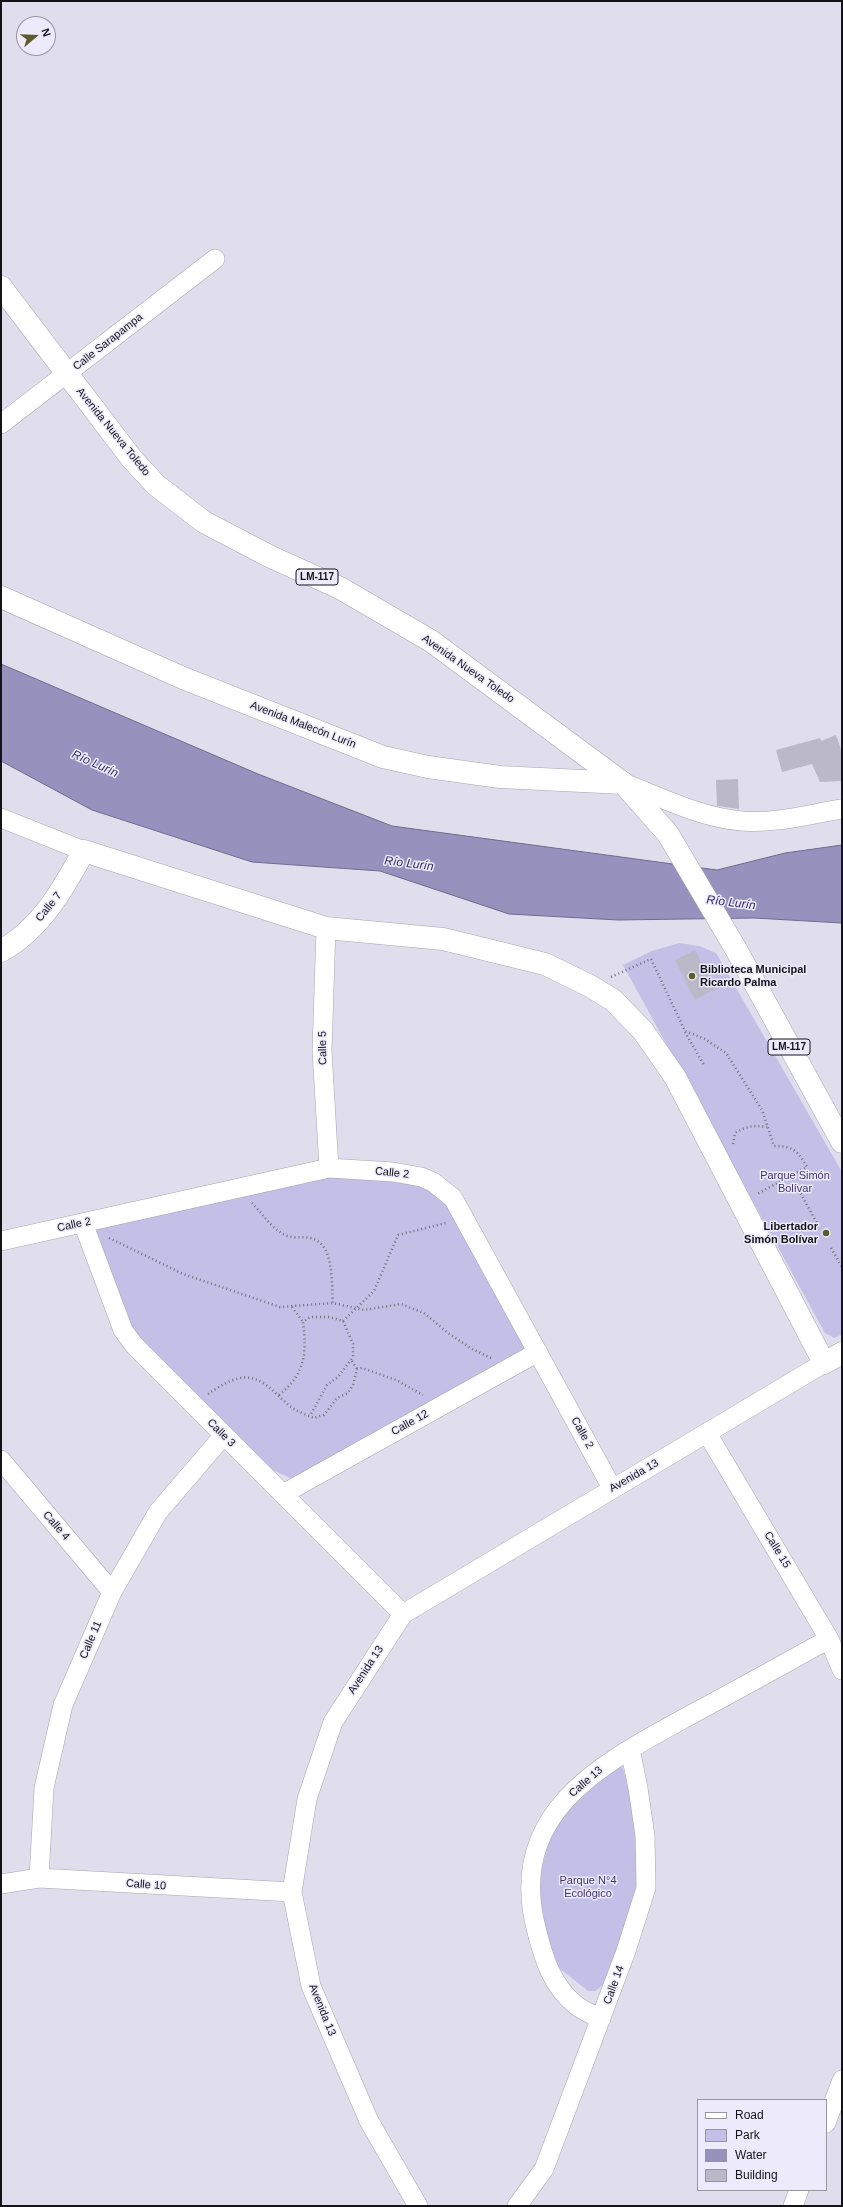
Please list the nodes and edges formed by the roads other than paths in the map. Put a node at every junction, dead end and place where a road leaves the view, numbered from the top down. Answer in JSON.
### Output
{"nodes":[{"id":1,"x":215,"y":259,"type":"dead end"},
{"id":2,"x":1,"y":287,"type":"edge"},
{"id":3,"x":67,"y":374,"type":"junction"},
{"id":4,"x":1,"y":424,"type":"edge"},
{"id":5,"x":1,"y":597,"type":"edge"},
{"id":6,"x":623,"y":783,"type":"junction"},
{"id":7,"x":842,"y":809,"type":"edge"},
{"id":8,"x":1,"y":818,"type":"edge"},
{"id":9,"x":84,"y":851,"type":"junction"},
{"id":10,"x":326,"y":928,"type":"junction"},
{"id":11,"x":1,"y":951,"type":"edge"},
{"id":12,"x":842,"y":1142,"type":"edge"},
{"id":13,"x":329,"y":1168,"type":"junction"},
{"id":14,"x":83,"y":1223,"type":"junction"},
{"id":15,"x":1,"y":1241,"type":"edge"},
{"id":16,"x":538,"y":1352,"type":"junction"},
{"id":17,"x":833,"y":1358,"type":"edge"},
{"id":18,"x":707,"y":1433,"type":"junction"},
{"id":19,"x":224,"y":1435,"type":"junction"},
{"id":20,"x":1,"y":1460,"type":"edge"},
{"id":21,"x":612,"y":1488,"type":"junction"},
{"id":22,"x":283,"y":1494,"type":"junction"},
{"id":23,"x":112,"y":1592,"type":"junction"},
{"id":24,"x":403,"y":1614,"type":"junction"},
{"id":25,"x":829,"y":1639,"type":"junction"},
{"id":26,"x":842,"y":1670,"type":"edge"},
{"id":27,"x":630,"y":1749,"type":"junction"},
{"id":28,"x":39,"y":1878,"type":"junction"},
{"id":29,"x":1,"y":1884,"type":"edge"},
{"id":30,"x":292,"y":1892,"type":"junction"},
{"id":31,"x":601,"y":2019,"type":"junction"},
{"id":32,"x":841,"y":2086,"type":"edge"},
{"id":33,"x":827,"y":2121,"type":"edge"},
{"id":34,"x":799,"y":2191,"type":"edge"},
{"id":35,"x":418,"y":2206,"type":"edge"},
{"id":36,"x":517,"y":2206,"type":"edge"},
{"id":37,"x":793,"y":2206,"type":"edge"}],
"edges":[{"from":1,"to":3,"type":"street","name":"Calle Sarapampa"},
{"from":2,"to":3,"type":"street","name":"Avenida Nueva Toledo","number":"LM-117"},
{"from":3,"to":4,"type":"street","name":"Calle Sarapampa"},
{"from":3,"to":6,"type":"street","name":"Avenida Nueva Toledo","number":"LM-117"},
{"from":5,"to":6,"type":"street","name":"Avenida Malecón Lurín"},
{"from":6,"to":7,"type":"street"},
{"from":6,"to":12,"type":"street","name":"Avenida Nueva Toledo","number":"LM-117"},
{"from":8,"to":9,"type":"street"},
{"from":9,"to":10,"type":"street"},
{"from":9,"to":11,"type":"street","name":"Calle 7"},
{"from":10,"to":13,"type":"street","name":"Calle 5"},
{"from":10,"to":17,"type":"street"},
{"from":13,"to":14,"type":"street","name":"Calle 2"},
{"from":13,"to":16,"type":"street","name":"Calle 2"},
{"from":14,"to":15,"type":"street","name":"Calle 2"},
{"from":14,"to":19,"type":"street","name":"Calle 3"},
{"from":16,"to":21,"type":"street","name":"Calle 2"},
{"from":16,"to":22,"type":"street","name":"Calle 12"},
{"from":17,"to":18,"type":"street","name":"Avenida 13"},
{"from":18,"to":21,"type":"street","name":"Avenida 13"},
{"from":18,"to":25,"type":"street","name":"Calle 15"},
{"from":19,"to":22,"type":"street","name":"Calle 3"},
{"from":19,"to":23,"type":"street","name":"Calle 11"},
{"from":20,"to":23,"type":"street","name":"Calle 4"},
{"from":21,"to":24,"type":"street","name":"Avenida 13"},
{"from":22,"to":24,"type":"street","name":"Calle 3"},
{"from":23,"to":28,"type":"street","name":"Calle 11"},
{"from":24,"to":30,"type":"street","name":"Avenida 13"},
{"from":25,"to":26,"type":"street","name":"Calle 15"},
{"from":25,"to":27,"type":"street","name":"Calle 13"},
{"from":27,"to":31,"type":"street","name":"Calle 14"},
{"from":27,"to":31,"type":"street","name":"Calle 13"},
{"from":28,"to":29,"type":"street","name":"Calle 10"},
{"from":28,"to":30,"type":"street","name":"Calle 10"},
{"from":30,"to":35,"type":"street","name":"Avenida 13"},
{"from":31,"to":36,"type":"street","name":"Calle 14"},
{"from":32,"to":33,"type":"street"},
{"from":34,"to":37,"type":"street"}]}
